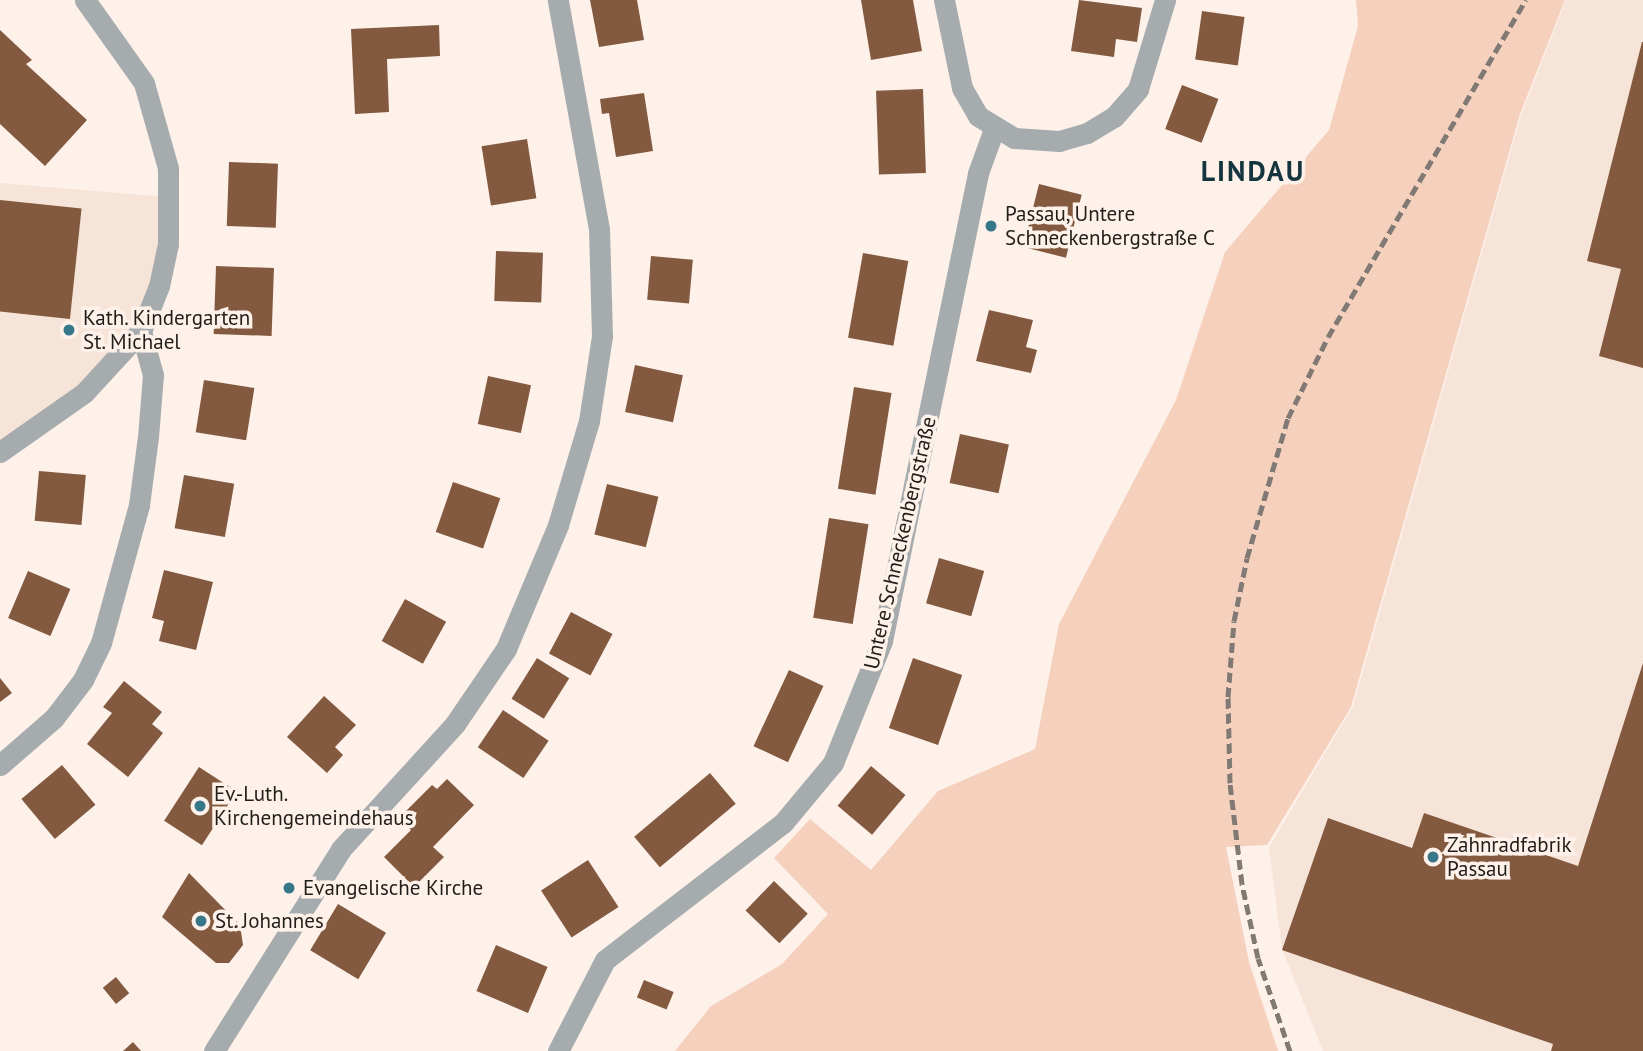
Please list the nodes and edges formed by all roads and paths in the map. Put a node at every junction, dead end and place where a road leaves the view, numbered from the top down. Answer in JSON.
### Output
{"nodes":[{"id":1,"x":85,"y":0,"type":"edge"},
{"id":2,"x":558,"y":0,"type":"edge"},
{"id":3,"x":944,"y":0,"type":"edge"},
{"id":4,"x":1165,"y":0,"type":"edge"},
{"id":5,"x":994,"y":129,"type":"junction"},
{"id":6,"x":141,"y":331,"type":"junction"},
{"id":7,"x":0,"y":452,"type":"edge"},
{"id":8,"x":0,"y":765,"type":"edge"},
{"id":9,"x":214,"y":1051,"type":"edge"},
{"id":10,"x":558,"y":1051,"type":"edge"}],
"edges":[{"from":1,"to":6,"type":"street"},
{"from":2,"to":9,"type":"street"},
{"from":3,"to":5,"type":"street"},
{"from":4,"to":5,"type":"street"},
{"from":5,"to":10,"type":"street","name":"Untere Schneckenbergstraße"},
{"from":6,"to":7,"type":"street"},
{"from":6,"to":8,"type":"street"}]}
